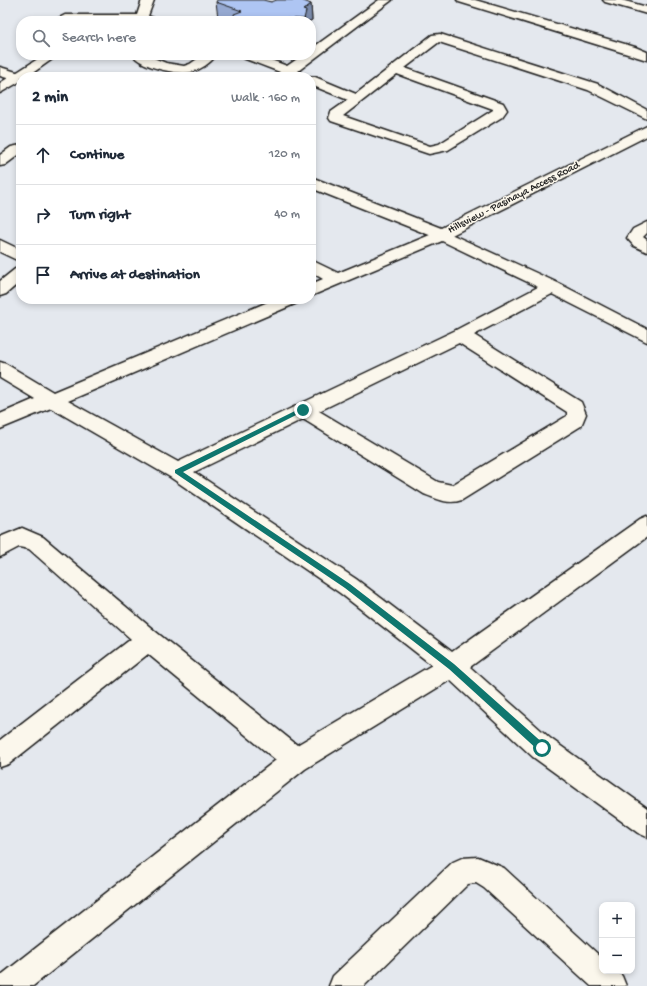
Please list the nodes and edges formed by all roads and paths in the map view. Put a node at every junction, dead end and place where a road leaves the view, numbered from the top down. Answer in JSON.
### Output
{"nodes":[{"id":1,"x":148,"y":0,"type":"edge"},
{"id":2,"x":386,"y":0,"type":"edge"},
{"id":3,"x":463,"y":0,"type":"edge"},
{"id":4,"x":609,"y":0,"type":"edge"},
{"id":5,"x":647,"y":11,"type":"edge"},
{"id":6,"x":66,"y":15,"type":"edge"},
{"id":7,"x":82,"y":16,"type":"edge"},
{"id":8,"x":145,"y":16,"type":"edge"},
{"id":9,"x":316,"y":52,"type":"edge"},
{"id":10,"x":647,"y":56,"type":"edge"},
{"id":11,"x":45,"y":60,"type":"edge"},
{"id":12,"x":145,"y":60,"type":"edge"},
{"id":13,"x":204,"y":60,"type":"edge"},
{"id":14,"x":258,"y":60,"type":"edge"},
{"id":15,"x":305,"y":60,"type":"edge"},
{"id":16,"x":395,"y":69,"type":"junction"},
{"id":17,"x":0,"y":71,"type":"edge"},
{"id":18,"x":28,"y":72,"type":"edge"},
{"id":19,"x":282,"y":72,"type":"edge"},
{"id":20,"x":289,"y":72,"type":"edge"},
{"id":21,"x":16,"y":77,"type":"edge"},
{"id":22,"x":16,"y":80,"type":"edge"},
{"id":23,"x":316,"y":82,"type":"edge"},
{"id":24,"x":0,"y":89,"type":"edge"},
{"id":25,"x":355,"y":98,"type":"junction"},
{"id":26,"x":647,"y":115,"type":"edge"},
{"id":27,"x":647,"y":130,"type":"edge"},
{"id":28,"x":16,"y":150,"type":"edge"},
{"id":29,"x":0,"y":162,"type":"edge"},
{"id":30,"x":316,"y":184,"type":"edge"},
{"id":31,"x":647,"y":227,"type":"edge"},
{"id":32,"x":442,"y":235,"type":"junction"},
{"id":33,"x":0,"y":245,"type":"edge"},
{"id":34,"x":647,"y":247,"type":"edge"},
{"id":35,"x":16,"y":254,"type":"edge"},
{"id":36,"x":316,"y":268,"type":"edge"},
{"id":37,"x":16,"y":277,"type":"edge"},
{"id":38,"x":337,"y":279,"type":"junction"},
{"id":39,"x":552,"y":287,"type":"junction"},
{"id":40,"x":316,"y":288,"type":"edge"},
{"id":41,"x":0,"y":290,"type":"edge"},
{"id":42,"x":279,"y":304,"type":"edge"},
{"id":43,"x":460,"y":335,"type":"junction"},
{"id":44,"x":647,"y":336,"type":"edge"},
{"id":45,"x":0,"y":369,"type":"edge"},
{"id":46,"x":50,"y":400,"type":"junction"},
{"id":47,"x":303,"y":410,"type":"junction"},
{"id":48,"x":0,"y":422,"type":"edge"},
{"id":49,"x":177,"y":472,"type":"junction"},
{"id":50,"x":647,"y":525,"type":"edge"},
{"id":51,"x":0,"y":548,"type":"edge"},
{"id":52,"x":148,"y":640,"type":"junction"},
{"id":53,"x":452,"y":666,"type":"junction"},
{"id":54,"x":0,"y":755,"type":"edge"},
{"id":55,"x":296,"y":760,"type":"junction"},
{"id":56,"x":647,"y":824,"type":"edge"},
{"id":57,"x":10,"y":986,"type":"edge"},
{"id":58,"x":344,"y":986,"type":"edge"},
{"id":59,"x":612,"y":986,"type":"edge"}],
"edges":[{"from":1,"to":8,"type":"street"},
{"from":2,"to":9,"type":"street"},
{"from":3,"to":10,"type":"street"},
{"from":4,"to":5,"type":"street"},
{"from":6,"to":7,"type":"street"},
{"from":11,"to":18,"type":"street"},
{"from":12,"to":13,"type":"street"},
{"from":14,"to":19,"type":"street"},
{"from":15,"to":20,"type":"street"},
{"from":16,"to":25,"type":"street"},
{"from":16,"to":25,"type":"street"},
{"from":16,"to":26,"type":"street"},
{"from":17,"to":21,"type":"street"},
{"from":22,"to":24,"type":"street"},
{"from":23,"to":25,"type":"street"},
{"from":27,"to":32,"type":"street","name":"Hillsview - Pasinaya Access Road"},
{"from":28,"to":29,"type":"street"},
{"from":30,"to":32,"type":"street","name":"Hillsview - Pasinaya Access Road"},
{"from":31,"to":34,"type":"street"},
{"from":32,"to":38,"type":"street"},
{"from":32,"to":39,"type":"street"},
{"from":33,"to":35,"type":"street"},
{"from":36,"to":38,"type":"street"},
{"from":37,"to":41,"type":"street"},
{"from":38,"to":40,"type":"street"},
{"from":39,"to":43,"type":"street"},
{"from":39,"to":44,"type":"street"},
{"from":42,"to":46,"type":"street"},
{"from":43,"to":47,"type":"street"},
{"from":43,"to":47,"type":"street"},
{"from":45,"to":46,"type":"street"},
{"from":46,"to":48,"type":"street"},
{"from":46,"to":49,"type":"street"},
{"from":47,"to":49,"type":"street"},
{"from":49,"to":53,"type":"street"},
{"from":50,"to":53,"type":"street"},
{"from":51,"to":52,"type":"street"},
{"from":52,"to":54,"type":"street"},
{"from":52,"to":55,"type":"street"},
{"from":53,"to":55,"type":"street"},
{"from":53,"to":56,"type":"street"},
{"from":55,"to":57,"type":"street"},
{"from":58,"to":59,"type":"street"}]}
